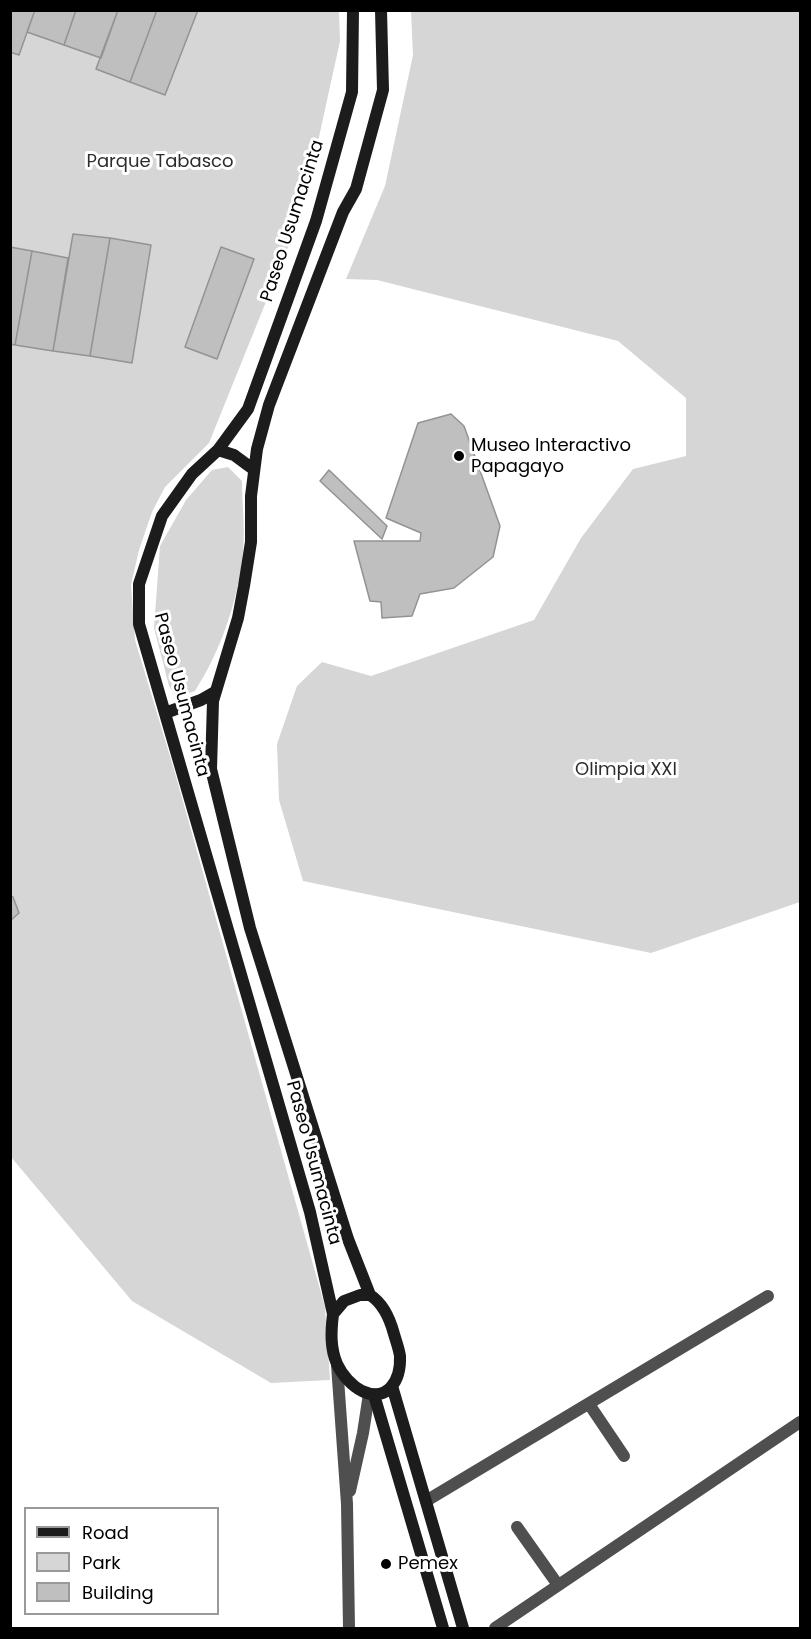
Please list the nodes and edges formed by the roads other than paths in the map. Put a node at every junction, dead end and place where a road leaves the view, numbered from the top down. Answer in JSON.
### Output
{"nodes":[{"id":1,"x":353,"y":10,"type":"edge"},
{"id":2,"x":381,"y":10,"type":"edge"},
{"id":3,"x":218,"y":450,"type":"junction"},
{"id":4,"x":253,"y":469,"type":"junction"},
{"id":5,"x":215,"y":692,"type":"junction"},
{"id":6,"x":165,"y":713,"type":"junction"},
{"id":7,"x":370,"y":1295,"type":"junction"},
{"id":8,"x":768,"y":1296,"type":"dead end"},
{"id":9,"x":333,"y":1314,"type":"junction"},
{"id":10,"x":337,"y":1365,"type":"junction"},
{"id":11,"x":392,"y":1386,"type":"junction"},
{"id":12,"x":371,"y":1395,"type":"junction"},
{"id":13,"x":589,"y":1404,"type":"junction"},
{"id":14,"x":801,"y":1422,"type":"edge"},
{"id":15,"x":624,"y":1456,"type":"dead end"},
{"id":16,"x":426,"y":1501,"type":"junction"},
{"id":17,"x":347,"y":1504,"type":"junction"},
{"id":18,"x":517,"y":1527,"type":"dead end"},
{"id":19,"x":558,"y":1585,"type":"junction"},
{"id":20,"x":349,"y":1629,"type":"edge"},
{"id":21,"x":443,"y":1629,"type":"edge"},
{"id":22,"x":463,"y":1629,"type":"edge"},
{"id":23,"x":495,"y":1629,"type":"edge"}],
"edges":[{"from":1,"to":3,"type":"main road","name":"Paseo Usumacinta"},
{"from":2,"to":4,"type":"main road","name":"Paseo Usumacinta"},
{"from":3,"to":4,"type":"main road"},
{"from":3,"to":6,"type":"main road","name":"Paseo Usumacinta"},
{"from":4,"to":5,"type":"main road","name":"Paseo Usumacinta"},
{"from":5,"to":6,"type":"main road"},
{"from":5,"to":7,"type":"main road","name":"Paseo Usumacinta"},
{"from":6,"to":9,"type":"main road","name":"Paseo Usumacinta"},
{"from":7,"to":9,"type":"main road"},
{"from":7,"to":11,"type":"main road"},
{"from":8,"to":13,"type":"street"},
{"from":9,"to":10,"type":"main road"},
{"from":10,"to":12,"type":"main road"},
{"from":10,"to":17,"type":"street"},
{"from":11,"to":12,"type":"main road"},
{"from":11,"to":16,"type":"main road"},
{"from":12,"to":17,"type":"street"},
{"from":12,"to":21,"type":"main road"},
{"from":13,"to":15,"type":"street"},
{"from":13,"to":16,"type":"street"},
{"from":14,"to":19,"type":"street"},
{"from":16,"to":22,"type":"main road"},
{"from":17,"to":20,"type":"street"},
{"from":18,"to":19,"type":"street"},
{"from":19,"to":23,"type":"street"}]}
